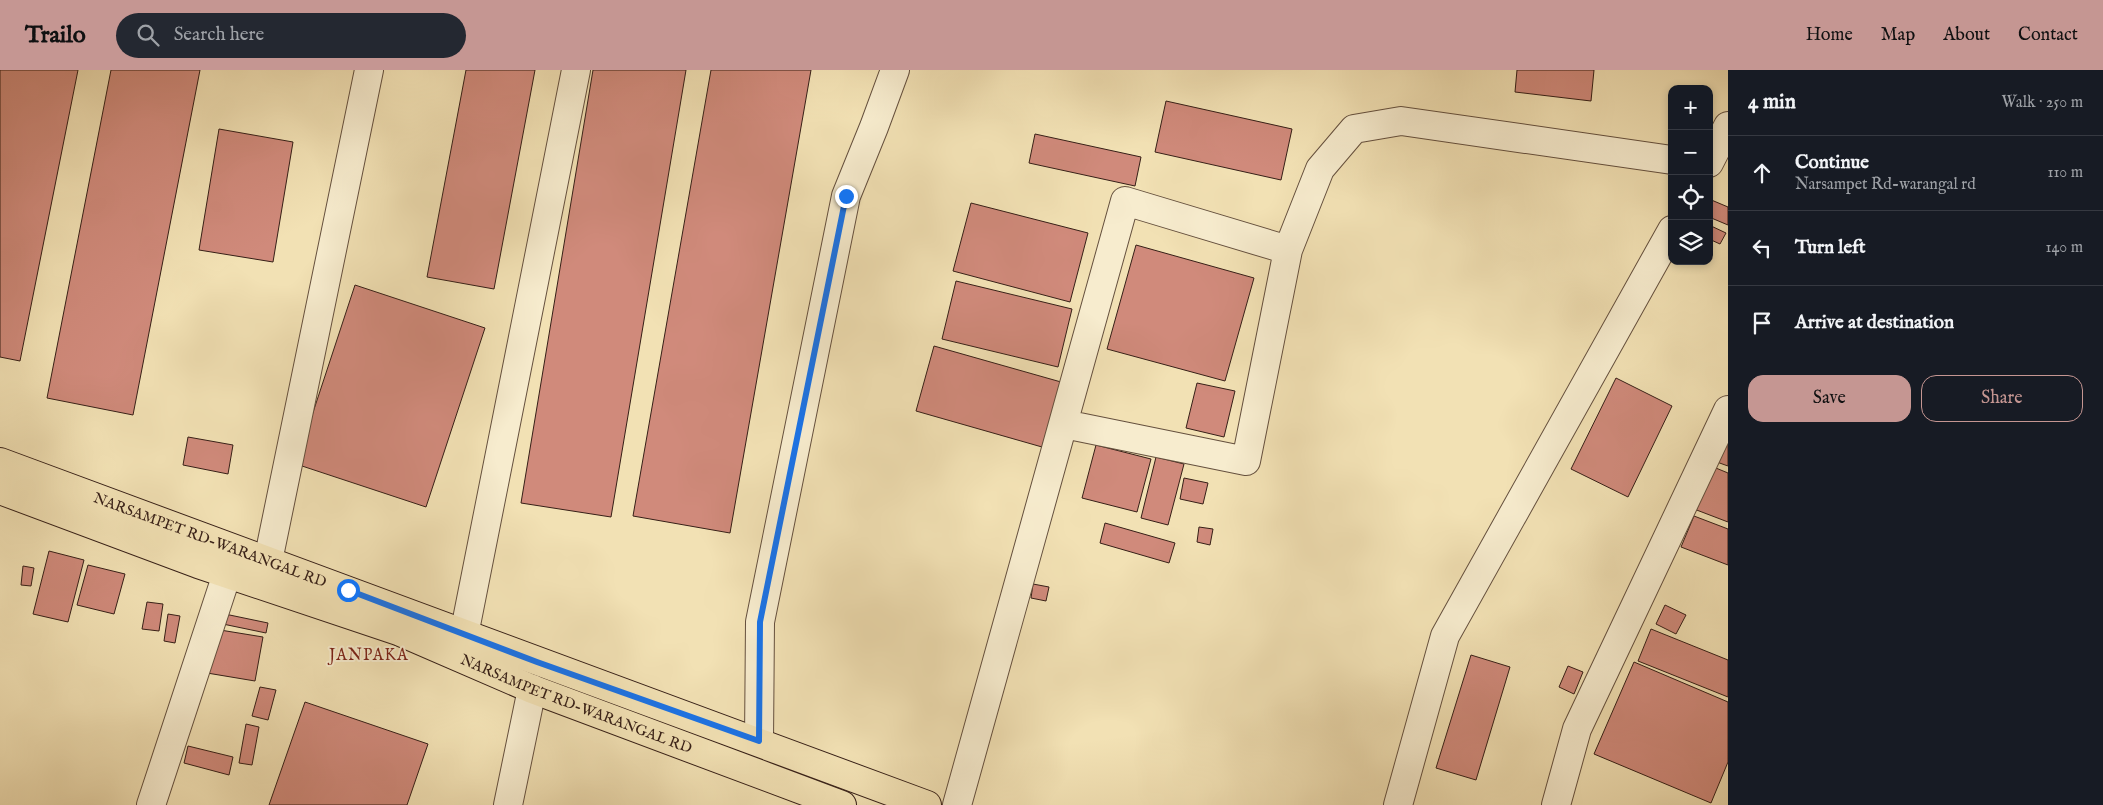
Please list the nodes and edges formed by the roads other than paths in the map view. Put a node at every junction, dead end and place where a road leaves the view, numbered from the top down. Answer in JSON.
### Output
{"nodes":[{"id":1,"x":369,"y":70,"type":"edge"},
{"id":2,"x":576,"y":70,"type":"edge"},
{"id":3,"x":895,"y":70,"type":"edge"},
{"id":4,"x":1728,"y":126,"type":"edge"},
{"id":5,"x":1713,"y":155,"type":"edge"},
{"id":6,"x":1668,"y":159,"type":"edge"},
{"id":7,"x":1668,"y":237,"type":"edge"},
{"id":8,"x":1288,"y":250,"type":"junction"},
{"id":9,"x":1728,"y":410,"type":"edge"},
{"id":10,"x":1064,"y":424,"type":"junction"},
{"id":11,"x":0,"y":462,"type":"edge"},
{"id":12,"x":0,"y":490,"type":"edge"},
{"id":13,"x":268,"y":561,"type":"junction"},
{"id":14,"x":227,"y":574,"type":"junction"},
{"id":15,"x":464,"y":635,"type":"junction"},
{"id":16,"x":532,"y":689,"type":"junction"},
{"id":17,"x":759,"y":741,"type":"junction"},
{"id":18,"x":808,"y":798,"type":"edge"},
{"id":19,"x":151,"y":805,"type":"edge"},
{"id":20,"x":508,"y":805,"type":"edge"},
{"id":21,"x":842,"y":805,"type":"edge"},
{"id":22,"x":926,"y":805,"type":"edge"},
{"id":23,"x":957,"y":805,"type":"edge"},
{"id":24,"x":1398,"y":805,"type":"edge"},
{"id":25,"x":1556,"y":805,"type":"edge"}],
"edges":[{"from":1,"to":13,"type":"street"},
{"from":2,"to":15,"type":"street"},
{"from":3,"to":17,"type":"street"},
{"from":4,"to":5,"type":"street"},
{"from":6,"to":8,"type":"street"},
{"from":7,"to":24,"type":"street"},
{"from":8,"to":10,"type":"street"},
{"from":8,"to":10,"type":"street"},
{"from":9,"to":25,"type":"street"},
{"from":10,"to":23,"type":"street"},
{"from":11,"to":13,"type":"main road","name":"NARSAMPET RD-WARANGAL RD"},
{"from":12,"to":14,"type":"main road","name":"NARSAMPET RD-WARANGAL RD"},
{"from":13,"to":15,"type":"main road","name":"NARSAMPET RD-WARANGAL RD"},
{"from":14,"to":16,"type":"main road","name":"NARSAMPET RD-WARANGAL RD"},
{"from":14,"to":19,"type":"street"},
{"from":15,"to":17,"type":"main road","name":"NARSAMPET RD-WARANGAL RD"},
{"from":16,"to":18,"type":"main road","name":"NARSAMPET RD-WARANGAL RD"},
{"from":16,"to":20,"type":"street"},
{"from":17,"to":22,"type":"main road","name":"NARSAMPET RD-WARANGAL RD"},
{"from":18,"to":21,"type":"main road","name":"NARSAMPET RD-WARANGAL RD"}]}
